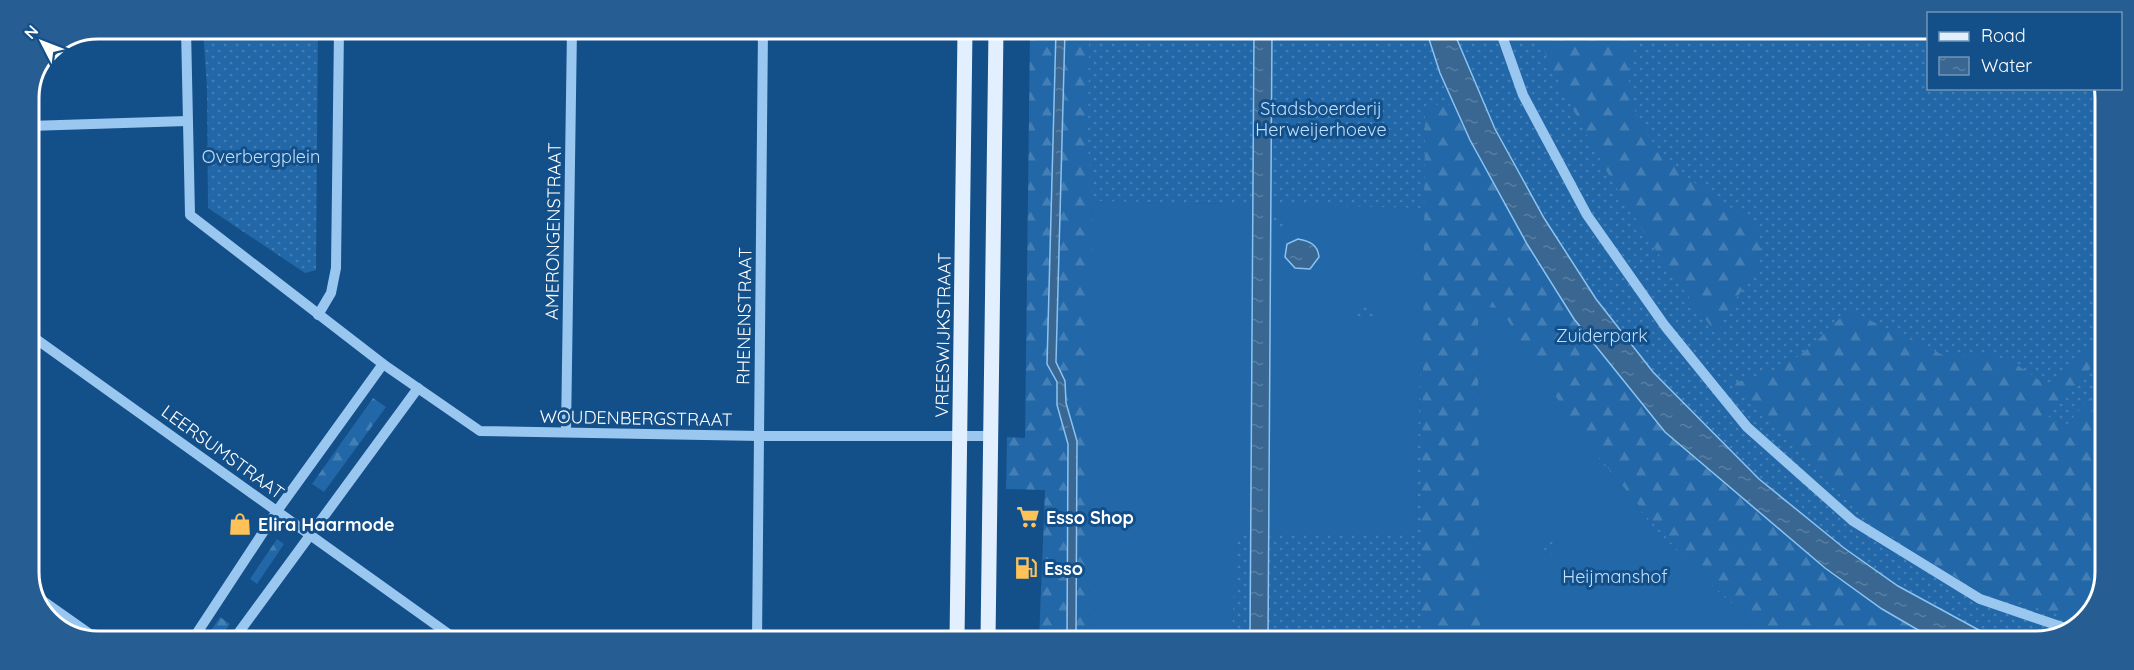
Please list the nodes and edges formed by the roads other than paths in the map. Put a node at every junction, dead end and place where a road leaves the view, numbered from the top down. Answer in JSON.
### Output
{"nodes":[{"id":1,"x":186,"y":39,"type":"edge"},
{"id":2,"x":339,"y":39,"type":"edge"},
{"id":3,"x":572,"y":39,"type":"edge"},
{"id":4,"x":763,"y":39,"type":"edge"},
{"id":5,"x":965,"y":39,"type":"edge"},
{"id":6,"x":996,"y":39,"type":"edge"},
{"id":7,"x":1503,"y":39,"type":"edge"},
{"id":8,"x":187,"y":121,"type":"junction"},
{"id":9,"x":39,"y":126,"type":"edge"},
{"id":10,"x":318,"y":315,"type":"junction"},
{"id":11,"x":39,"y":340,"type":"edge"},
{"id":12,"x":383,"y":364,"type":"junction"},
{"id":13,"x":418,"y":388,"type":"junction"},
{"id":14,"x":567,"y":432,"type":"junction"},
{"id":15,"x":759,"y":436,"type":"junction"},
{"id":16,"x":961,"y":436,"type":"junction"},
{"id":17,"x":991,"y":436,"type":"junction"},
{"id":18,"x":277,"y":510,"type":"junction"},
{"id":19,"x":309,"y":534,"type":"junction"},
{"id":20,"x":50,"y":607,"type":"edge"},
{"id":21,"x":2059,"y":626,"type":"edge"},
{"id":22,"x":82,"y":628,"type":"edge"},
{"id":23,"x":198,"y":631,"type":"edge"},
{"id":24,"x":240,"y":631,"type":"edge"},
{"id":25,"x":445,"y":631,"type":"edge"},
{"id":26,"x":758,"y":631,"type":"edge"},
{"id":27,"x":957,"y":631,"type":"edge"},
{"id":28,"x":988,"y":631,"type":"edge"}],
"edges":[{"from":1,"to":8,"type":"street","name":"WOUDENBERGSTRAAT"},
{"from":2,"to":10,"type":"street"},
{"from":3,"to":14,"type":"street","name":"AMERONGENSTRAAT"},
{"from":4,"to":15,"type":"street","name":"RHENENSTRAAT"},
{"from":5,"to":16,"type":"main road","name":"VREESWIJKSTRAAT"},
{"from":6,"to":17,"type":"main road"},
{"from":7,"to":21,"type":"street"},
{"from":8,"to":9,"type":"street"},
{"from":8,"to":10,"type":"street","name":"WOUDENBERGSTRAAT"},
{"from":10,"to":12,"type":"street","name":"WOUDENBERGSTRAAT"},
{"from":11,"to":18,"type":"street","name":"LEERSUMSTRAAT"},
{"from":12,"to":13,"type":"street","name":"WOUDENBERGSTRAAT"},
{"from":12,"to":18,"type":"street"},
{"from":13,"to":14,"type":"street","name":"WOUDENBERGSTRAAT"},
{"from":13,"to":19,"type":"street"},
{"from":14,"to":15,"type":"street","name":"WOUDENBERGSTRAAT"},
{"from":15,"to":16,"type":"street","name":"WOUDENBERGSTRAAT"},
{"from":15,"to":26,"type":"street","name":"RHENENSTRAAT"},
{"from":16,"to":17,"type":"street","name":"WOUDENBERGSTRAAT"},
{"from":16,"to":27,"type":"main road","name":"VREESWIJKSTRAAT"},
{"from":17,"to":28,"type":"main road"},
{"from":18,"to":19,"type":"street","name":"LEERSUMSTRAAT"},
{"from":18,"to":23,"type":"street"},
{"from":19,"to":24,"type":"street"},
{"from":19,"to":25,"type":"street","name":"LEERSUMSTRAAT"},
{"from":20,"to":22,"type":"street"}]}
